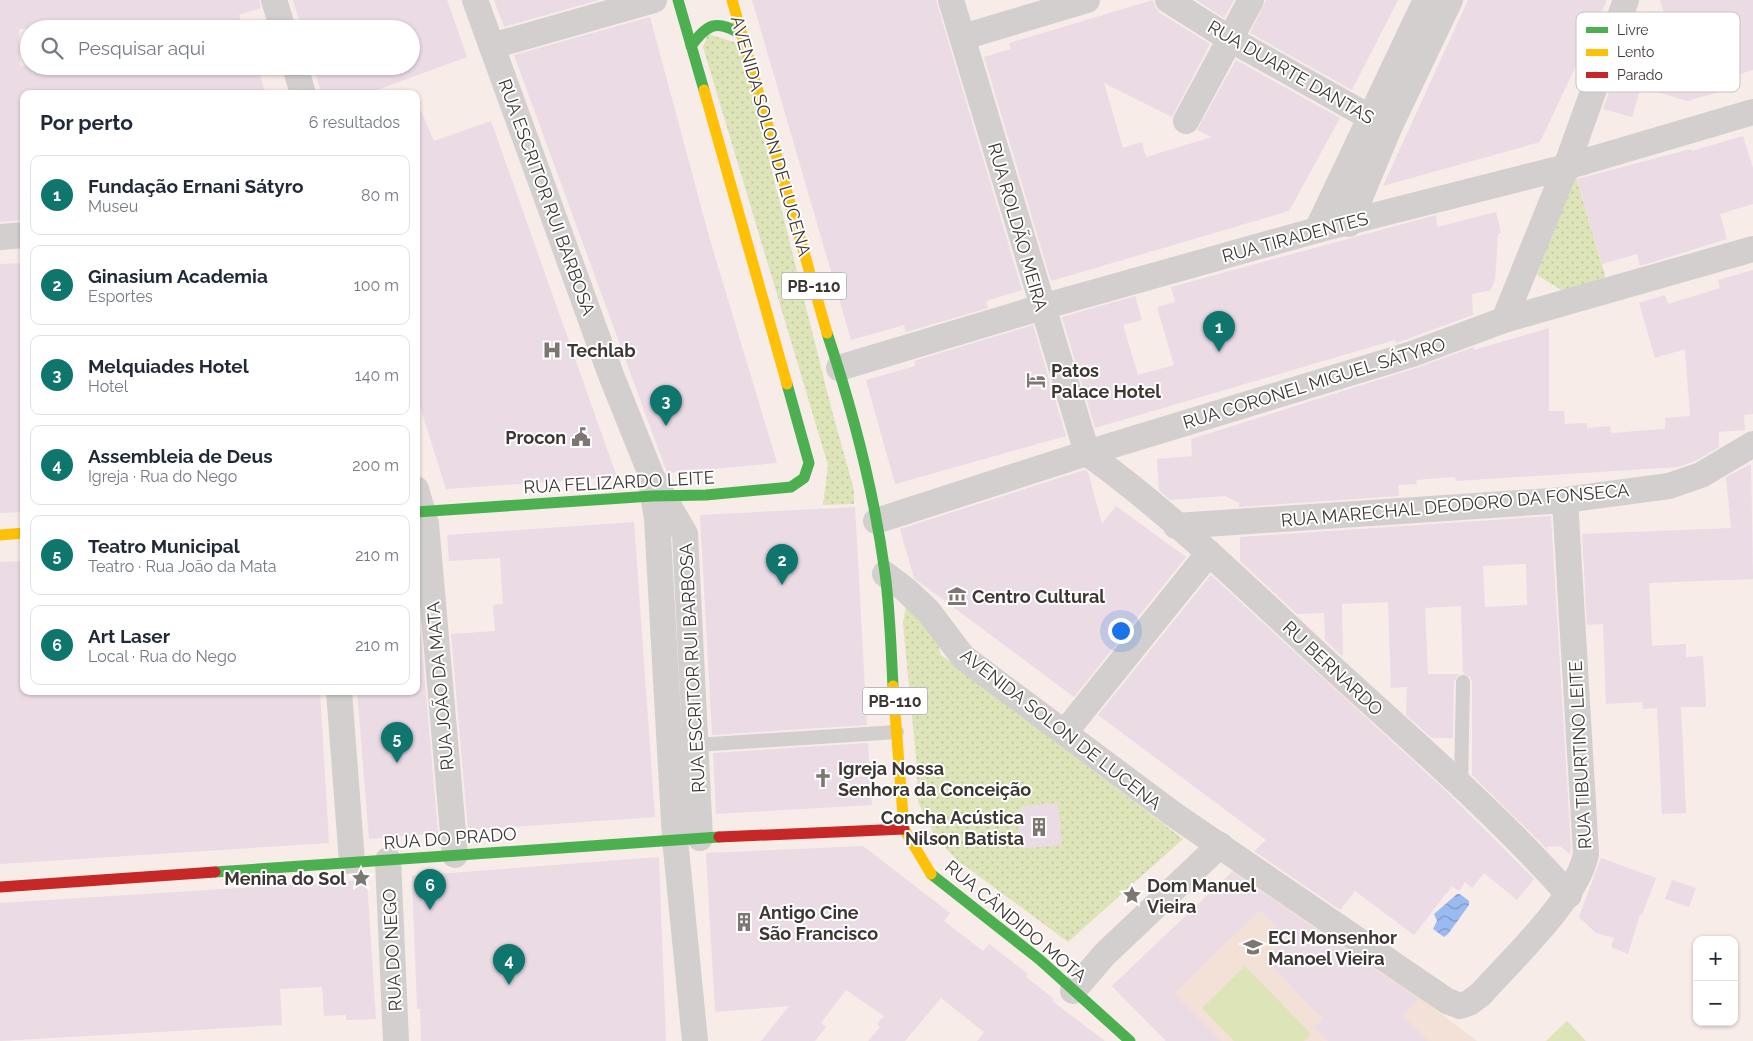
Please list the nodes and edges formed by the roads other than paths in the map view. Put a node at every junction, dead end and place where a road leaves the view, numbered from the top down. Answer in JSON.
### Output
{"nodes":[{"id":1,"x":274,"y":0,"type":"edge"},
{"id":2,"x":475,"y":0,"type":"edge"},
{"id":3,"x":594,"y":0,"type":"edge"},
{"id":4,"x":654,"y":0,"type":"edge"},
{"id":5,"x":678,"y":0,"type":"edge"},
{"id":6,"x":732,"y":0,"type":"edge"},
{"id":7,"x":951,"y":0,"type":"edge"},
{"id":8,"x":1087,"y":0,"type":"edge"},
{"id":9,"x":1168,"y":0,"type":"edge"},
{"id":10,"x":1251,"y":0,"type":"edge"},
{"id":11,"x":1426,"y":0,"type":"edge"},
{"id":12,"x":1450,"y":0,"type":"edge"},
{"id":13,"x":1626,"y":0,"type":"edge"},
{"id":14,"x":1622,"y":12,"type":"edge"},
{"id":15,"x":280,"y":20,"type":"edge"},
{"id":16,"x":741,"y":34,"type":"junction"},
{"id":17,"x":962,"y":37,"type":"junction"},
{"id":18,"x":490,"y":38,"type":"junction"},
{"id":19,"x":1230,"y":39,"type":"junction"},
{"id":20,"x":691,"y":46,"type":"junction"},
{"id":21,"x":298,"y":75,"type":"edge"},
{"id":22,"x":302,"y":90,"type":"edge"},
{"id":23,"x":1593,"y":92,"type":"edge"},
{"id":24,"x":1753,"y":112,"type":"edge"},
{"id":25,"x":1186,"y":121,"type":"dead end"},
{"id":26,"x":1379,"y":123,"type":"junction"},
{"id":27,"x":1566,"y":167,"type":"junction"},
{"id":28,"x":1349,"y":224,"type":"junction"},
{"id":29,"x":1317,"y":230,"type":"junction"},
{"id":30,"x":20,"y":235,"type":"edge"},
{"id":31,"x":0,"y":237,"type":"edge"},
{"id":32,"x":1753,"y":249,"type":"edge"},
{"id":33,"x":1042,"y":307,"type":"junction"},
{"id":34,"x":1504,"y":320,"type":"junction"},
{"id":35,"x":838,"y":368,"type":"junction"},
{"id":36,"x":1753,"y":444,"type":"edge"},
{"id":37,"x":1087,"y":453,"type":"junction"},
{"id":38,"x":656,"y":489,"type":"junction"},
{"id":39,"x":1565,"y":500,"type":"junction"},
{"id":40,"x":420,"y":504,"type":"edge"},
{"id":41,"x":420,"y":509,"type":"edge"},
{"id":42,"x":876,"y":521,"type":"junction"},
{"id":43,"x":1176,"y":526,"type":"junction"},
{"id":44,"x":20,"y":534,"type":"edge"},
{"id":45,"x":0,"y":535,"type":"edge"},
{"id":46,"x":1209,"y":553,"type":"junction"},
{"id":47,"x":885,"y":574,"type":"junction"},
{"id":48,"x":1463,"y":682,"type":"dead end"},
{"id":49,"x":339,"y":695,"type":"edge"},
{"id":50,"x":897,"y":732,"type":"junction"},
{"id":51,"x":1065,"y":732,"type":"junction"},
{"id":52,"x":696,"y":745,"type":"junction"},
{"id":53,"x":1461,"y":786,"type":"junction"},
{"id":54,"x":904,"y":829,"type":"junction"},
{"id":55,"x":687,"y":838,"type":"junction"},
{"id":56,"x":1220,"y":845,"type":"junction"},
{"id":57,"x":455,"y":855,"type":"junction"},
{"id":58,"x":388,"y":860,"type":"junction"},
{"id":59,"x":352,"y":862,"type":"junction"},
{"id":60,"x":0,"y":887,"type":"edge"},
{"id":61,"x":1569,"y":895,"type":"junction"},
{"id":62,"x":1073,"y":991,"type":"junction"},
{"id":63,"x":1446,"y":1000,"type":"joint"},
{"id":64,"x":396,"y":1041,"type":"edge"},
{"id":65,"x":695,"y":1041,"type":"edge"},
{"id":66,"x":1130,"y":1041,"type":"edge"}],
"edges":[{"from":1,"to":15,"type":"street"},
{"from":2,"to":18,"type":"street","name":"RUA ESCRITOR RUI BARBOSA"},
{"from":3,"to":18,"type":"street"},
{"from":4,"to":18,"type":"street"},
{"from":5,"to":20,"type":"main road","number":"PB-110"},
{"from":6,"to":16,"type":"main road","name":"AVENIDA SOLON DE LUCENA","number":"PB-110"},
{"from":7,"to":17,"type":"street","name":"RUA ROLDÃO MEIRA"},
{"from":8,"to":17,"type":"street"},
{"from":9,"to":19,"type":"street","name":"RUA DUARTE DANTAS"},
{"from":10,"to":19,"type":"street"},
{"from":11,"to":26,"type":"street"},
{"from":12,"to":26,"type":"street"},
{"from":13,"to":14,"type":"street"},
{"from":16,"to":20,"type":"main road"},
{"from":16,"to":35,"type":"main road","name":"AVENIDA SOLON DE LUCENA","number":"PB-110"},
{"from":17,"to":33,"type":"street","name":"RUA ROLDÃO MEIRA"},
{"from":18,"to":38,"type":"street","name":"RUA ESCRITOR RUI BARBOSA"},
{"from":19,"to":25,"type":"street"},
{"from":19,"to":26,"type":"street","name":"RUA DUARTE DANTAS"},
{"from":20,"to":38,"type":"main road","name":"RUA FELIZARDO LEITE","number":"PB-110"},
{"from":21,"to":22,"type":"street"},
{"from":23,"to":27,"type":"street"},
{"from":24,"to":27,"type":"street","name":"RUA TIRADENTES"},
{"from":26,"to":28,"type":"street"},
{"from":26,"to":29,"type":"street"},
{"from":27,"to":28,"type":"street","name":"RUA TIRADENTES"},
{"from":27,"to":34,"type":"street"},
{"from":28,"to":29,"type":"street","name":"RUA TIRADENTES"},
{"from":29,"to":33,"type":"street","name":"RUA TIRADENTES"},
{"from":30,"to":31,"type":"street"},
{"from":32,"to":34,"type":"street","name":"RUA CORONEL MIGUEL SÁTYRO"},
{"from":33,"to":35,"type":"street","name":"RUA TIRADENTES"},
{"from":33,"to":37,"type":"street","name":"RUA ROLDÃO MEIRA"},
{"from":34,"to":37,"type":"street","name":"RUA CORONEL MIGUEL SÁTYRO"},
{"from":35,"to":42,"type":"main road","name":"AVENIDA SOLON DE LUCENA","number":"PB-110"},
{"from":36,"to":39,"type":"street","name":"RUA MARECHAL DEODORO DA FONSECA"},
{"from":37,"to":42,"type":"street","name":"RUA CORONEL MIGUEL SÁTYRO"},
{"from":37,"to":43,"type":"street","name":"RU BERNARDO"},
{"from":38,"to":40,"type":"main road","name":"RUA FELIZARDO LEITE","number":"PB-110"},
{"from":38,"to":52,"type":"street","name":"RUA ESCRITOR RUI BARBOSA"},
{"from":38,"to":55,"type":"street","name":"RUA ESCRITOR RUI BARBOSA"},
{"from":39,"to":43,"type":"street","name":"RUA MARECHAL DEODORO DA FONSECA"},
{"from":39,"to":61,"type":"street","name":"RUA TIBURTINO LEITE"},
{"from":41,"to":57,"type":"street","name":"RUA JOÃO DA MATA"},
{"from":42,"to":47,"type":"main road","name":"AVENIDA SOLON DE LUCENA","number":"PB-110"},
{"from":43,"to":46,"type":"street","name":"RU BERNARDO"},
{"from":44,"to":45,"type":"main road"},
{"from":46,"to":51,"type":"street"},
{"from":46,"to":53,"type":"street","name":"RU BERNARDO"},
{"from":47,"to":50,"type":"main road","name":"RUA CÂNDIDO MOTA","number":"PB-110"},
{"from":47,"to":51,"type":"street","name":"AVENIDA SOLON DE LUCENA"},
{"from":48,"to":53,"type":"lane"},
{"from":49,"to":59,"type":"street"},
{"from":50,"to":52,"type":"lane"},
{"from":50,"to":54,"type":"main road","name":"RUA CÂNDIDO MOTA","number":"PB-110"},
{"from":51,"to":56,"type":"street","name":"AVENIDA SOLON DE LUCENA"},
{"from":52,"to":55,"type":"street","name":"RUA ESCRITOR RUI BARBOSA"},
{"from":53,"to":61,"type":"street","name":"RU BERNARDO"},
{"from":54,"to":55,"type":"main road","name":"RUA DO PRADO"},
{"from":54,"to":62,"type":"main road","name":"RUA CÂNDIDO MOTA"},
{"from":55,"to":57,"type":"main road","name":"RUA DO PRADO"},
{"from":55,"to":65,"type":"street"},
{"from":56,"to":62,"type":"street"},
{"from":56,"to":63,"type":"street","name":"AVENIDA SOLON DE LUCENA"},
{"from":57,"to":58,"type":"main road","name":"RUA DO PRADO"},
{"from":58,"to":59,"type":"main road","name":"RUA DO PRADO"},
{"from":58,"to":64,"type":"street","name":"RUA DO NEGO"},
{"from":59,"to":60,"type":"main road","name":"RUA DO PRADO"},
{"from":61,"to":63,"type":"street","name":"RUA TIBURTINO LEITE"},
{"from":62,"to":66,"type":"main road","name":"RUA CÂNDIDO MOTA"}]}
